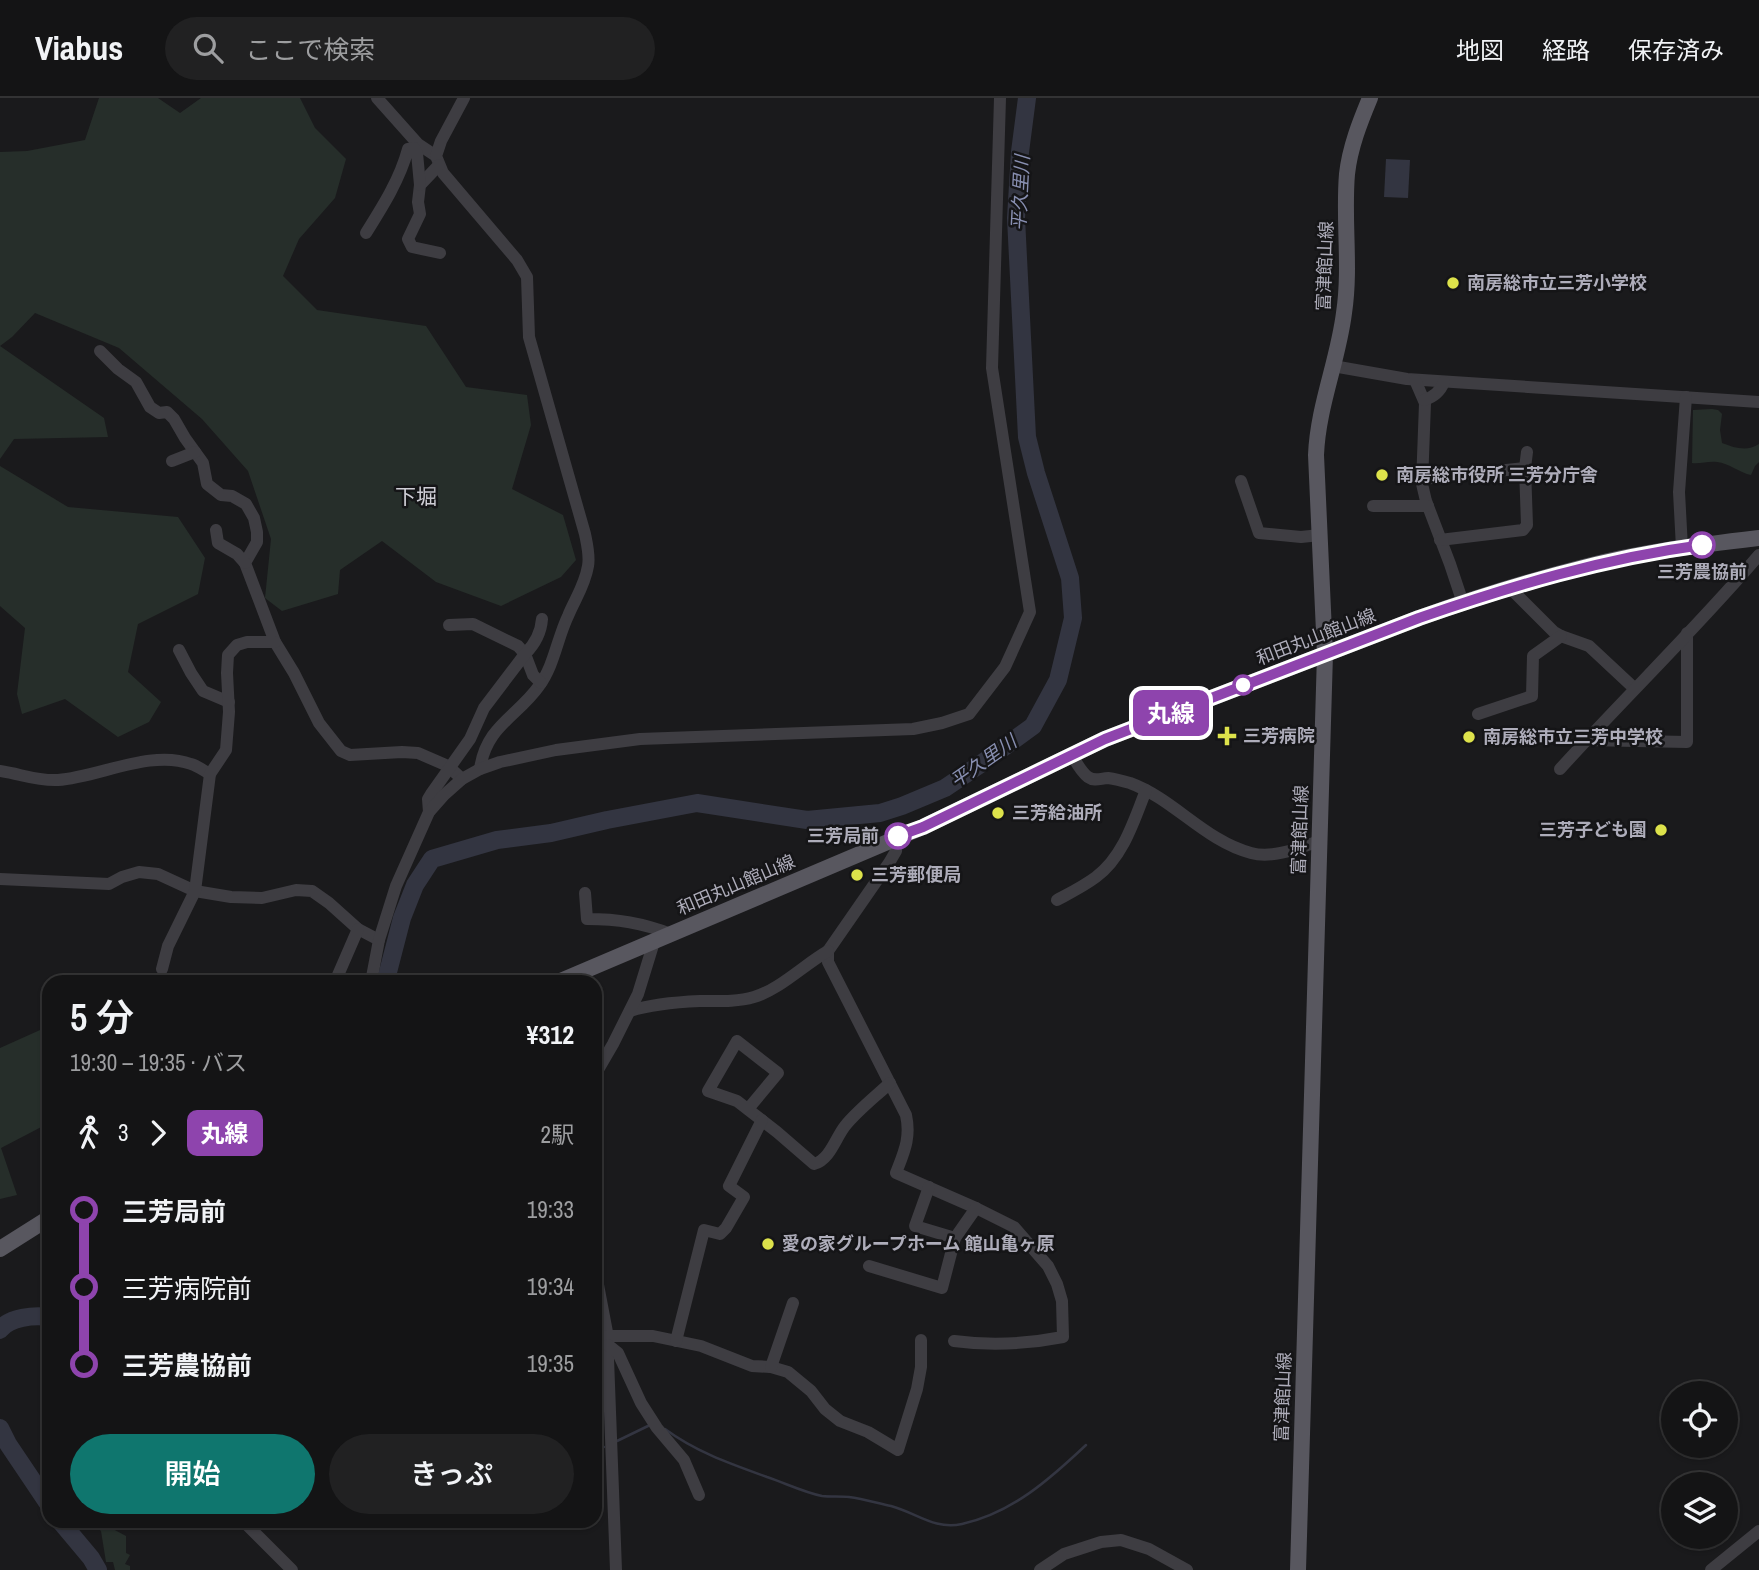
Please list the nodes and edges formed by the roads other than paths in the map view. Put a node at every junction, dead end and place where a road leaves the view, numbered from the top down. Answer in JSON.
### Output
{"nodes":[{"id":1,"x":377,"y":98,"type":"edge"},
{"id":2,"x":464,"y":98,"type":"edge"},
{"id":3,"x":1000,"y":98,"type":"edge"},
{"id":4,"x":1370,"y":98,"type":"edge"},
{"id":5,"x":438,"y":161,"type":"junction"},
{"id":6,"x":420,"y":185,"type":"junction"},
{"id":7,"x":366,"y":233,"type":"dead end"},
{"id":8,"x":440,"y":253,"type":"dead end"},
{"id":9,"x":100,"y":351,"type":"dead end"},
{"id":10,"x":1333,"y":366,"type":"junction"},
{"id":11,"x":1415,"y":380,"type":"junction"},
{"id":12,"x":1444,"y":382,"type":"junction"},
{"id":13,"x":1686,"y":397,"type":"junction"},
{"id":14,"x":1424,"y":400,"type":"junction"},
{"id":15,"x":1759,"y":402,"type":"edge"},
{"id":16,"x":195,"y":452,"type":"junction"},
{"id":17,"x":1527,"y":452,"type":"dead end"},
{"id":18,"x":172,"y":461,"type":"dead end"},
{"id":19,"x":1525,"y":468,"type":"junction"},
{"id":20,"x":1422,"y":480,"type":"junction"},
{"id":21,"x":1241,"y":481,"type":"dead end"},
{"id":22,"x":1373,"y":506,"type":"dead end"},
{"id":23,"x":1428,"y":506,"type":"junction"},
{"id":24,"x":216,"y":530,"type":"dead end"},
{"id":25,"x":1320,"y":535,"type":"junction"},
{"id":26,"x":1759,"y":538,"type":"edge"},
{"id":27,"x":1440,"y":540,"type":"junction"},
{"id":28,"x":1682,"y":548,"type":"junction"},
{"id":29,"x":1759,"y":555,"type":"edge"},
{"id":30,"x":245,"y":563,"type":"junction"},
{"id":31,"x":1511,"y":589,"type":"junction"},
{"id":32,"x":1462,"y":603,"type":"junction"},
{"id":33,"x":542,"y":619,"type":"dead end"},
{"id":34,"x":449,"y":625,"type":"dead end"},
{"id":35,"x":1687,"y":633,"type":"junction"},
{"id":36,"x":1561,"y":636,"type":"junction"},
{"id":37,"x":275,"y":642,"type":"junction"},
{"id":38,"x":179,"y":650,"type":"dead end"},
{"id":39,"x":525,"y":654,"type":"junction"},
{"id":40,"x":1325,"y":654,"type":"junction"},
{"id":41,"x":541,"y":683,"type":"junction"},
{"id":42,"x":1634,"y":688,"type":"junction"},
{"id":43,"x":229,"y":702,"type":"junction"},
{"id":44,"x":1478,"y":714,"type":"dead end"},
{"id":45,"x":1587,"y":740,"type":"junction"},
{"id":46,"x":1072,"y":755,"type":"junction"},
{"id":47,"x":450,"y":768,"type":"junction"},
{"id":48,"x":480,"y":769,"type":"junction"},
{"id":49,"x":1560,"y":769,"type":"dead end"},
{"id":50,"x":0,"y":771,"type":"edge"},
{"id":51,"x":210,"y":774,"type":"junction"},
{"id":52,"x":462,"y":779,"type":"junction"},
{"id":53,"x":1146,"y":790,"type":"junction"},
{"id":54,"x":429,"y":813,"type":"junction"},
{"id":55,"x":898,"y":836,"type":"junction"},
{"id":56,"x":1319,"y":841,"type":"junction"},
{"id":57,"x":0,"y":879,"type":"edge"},
{"id":58,"x":195,"y":891,"type":"junction"},
{"id":59,"x":585,"y":893,"type":"dead end"},
{"id":60,"x":1057,"y":900,"type":"dead end"},
{"id":61,"x":358,"y":929,"type":"junction"},
{"id":62,"x":671,"y":934,"type":"junction"},
{"id":63,"x":379,"y":940,"type":"junction"},
{"id":64,"x":654,"y":942,"type":"junction"},
{"id":65,"x":828,"y":951,"type":"junction"},
{"id":66,"x":162,"y":969,"type":"dead end"},
{"id":67,"x":338,"y":975,"type":"edge"},
{"id":68,"x":372,"y":975,"type":"edge"},
{"id":69,"x":575,"y":975,"type":"edge"},
{"id":70,"x":629,"y":1010,"type":"junction"},
{"id":71,"x":602,"y":1062,"type":"edge"},
{"id":72,"x":890,"y":1083,"type":"junction"},
{"id":73,"x":748,"y":1109,"type":"junction"},
{"id":74,"x":762,"y":1120,"type":"junction"},
{"id":75,"x":929,"y":1187,"type":"junction"},
{"id":76,"x":976,"y":1208,"type":"junction"},
{"id":77,"x":42,"y":1223,"type":"edge"},
{"id":78,"x":955,"y":1238,"type":"junction"},
{"id":79,"x":0,"y":1250,"type":"edge"},
{"id":80,"x":869,"y":1266,"type":"dead end"},
{"id":81,"x":793,"y":1303,"type":"dead end"},
{"id":82,"x":602,"y":1304,"type":"edge"},
{"id":83,"x":608,"y":1340,"type":"junction"},
{"id":84,"x":921,"y":1340,"type":"dead end"},
{"id":85,"x":676,"y":1341,"type":"junction"},
{"id":86,"x":954,"y":1341,"type":"dead end"},
{"id":87,"x":772,"y":1367,"type":"junction"},
{"id":88,"x":699,"y":1494,"type":"dead end"},
{"id":89,"x":250,"y":1528,"type":"edge"},
{"id":90,"x":1759,"y":1531,"type":"edge"},
{"id":91,"x":292,"y":1570,"type":"edge"},
{"id":92,"x":616,"y":1570,"type":"edge"},
{"id":93,"x":1040,"y":1570,"type":"edge"},
{"id":94,"x":1187,"y":1570,"type":"edge"},
{"id":95,"x":1298,"y":1570,"type":"edge"},
{"id":96,"x":1711,"y":1570,"type":"edge"}],
"edges":[{"from":1,"to":5,"type":"street"},
{"from":2,"to":5,"type":"street"},
{"from":3,"to":48,"type":"street"},
{"from":4,"to":10,"type":"main road","name":"富津館山線"},
{"from":5,"to":6,"type":"street"},
{"from":5,"to":41,"type":"street"},
{"from":6,"to":7,"type":"street"},
{"from":6,"to":8,"type":"street"},
{"from":9,"to":16,"type":"street"},
{"from":10,"to":11,"type":"street"},
{"from":10,"to":25,"type":"main road","name":"富津館山線"},
{"from":11,"to":12,"type":"street"},
{"from":11,"to":14,"type":"street"},
{"from":12,"to":13,"type":"street"},
{"from":12,"to":14,"type":"street"},
{"from":13,"to":15,"type":"street"},
{"from":13,"to":28,"type":"street"},
{"from":14,"to":20,"type":"street"},
{"from":16,"to":18,"type":"street"},
{"from":16,"to":30,"type":"street"},
{"from":17,"to":19,"type":"street"},
{"from":19,"to":20,"type":"street"},
{"from":19,"to":27,"type":"street"},
{"from":20,"to":23,"type":"street"},
{"from":21,"to":25,"type":"street"},
{"from":22,"to":23,"type":"street"},
{"from":23,"to":27,"type":"street"},
{"from":24,"to":30,"type":"street"},
{"from":25,"to":40,"type":"main road","name":"富津館山線"},
{"from":26,"to":28,"type":"main road","name":"和田丸山館山線"},
{"from":27,"to":32,"type":"street"},
{"from":28,"to":31,"type":"main road","name":"和田丸山館山線"},
{"from":29,"to":35,"type":"street"},
{"from":30,"to":37,"type":"street"},
{"from":31,"to":32,"type":"main road","name":"和田丸山館山線"},
{"from":31,"to":36,"type":"street"},
{"from":32,"to":40,"type":"main road","name":"和田丸山館山線"},
{"from":33,"to":39,"type":"street"},
{"from":34,"to":39,"type":"street"},
{"from":35,"to":42,"type":"street"},
{"from":35,"to":45,"type":"street"},
{"from":36,"to":42,"type":"street"},
{"from":36,"to":44,"type":"street"},
{"from":37,"to":43,"type":"street"},
{"from":37,"to":47,"type":"street"},
{"from":38,"to":43,"type":"street"},
{"from":39,"to":41,"type":"street"},
{"from":39,"to":47,"type":"street"},
{"from":40,"to":46,"type":"main road","name":"和田丸山館山線"},
{"from":40,"to":56,"type":"main road","name":"富津館山線"},
{"from":41,"to":48,"type":"street"},
{"from":42,"to":45,"type":"street"},
{"from":43,"to":51,"type":"street"},
{"from":45,"to":49,"type":"street"},
{"from":46,"to":53,"type":"street"},
{"from":46,"to":55,"type":"main road","name":"和田丸山館山線"},
{"from":47,"to":52,"type":"street"},
{"from":47,"to":54,"type":"street"},
{"from":48,"to":52,"type":"street"},
{"from":50,"to":51,"type":"street"},
{"from":51,"to":58,"type":"street"},
{"from":52,"to":54,"type":"street"},
{"from":53,"to":56,"type":"street"},
{"from":53,"to":60,"type":"street"},
{"from":54,"to":63,"type":"street"},
{"from":55,"to":62,"type":"main road","name":"和田丸山館山線"},
{"from":55,"to":65,"type":"street"},
{"from":56,"to":95,"type":"main road","name":"富津館山線"},
{"from":57,"to":58,"type":"street"},
{"from":58,"to":61,"type":"street"},
{"from":58,"to":66,"type":"street"},
{"from":59,"to":62,"type":"street"},
{"from":61,"to":63,"type":"street"},
{"from":61,"to":67,"type":"street"},
{"from":62,"to":64,"type":"main road","name":"和田丸山館山線"},
{"from":63,"to":68,"type":"street"},
{"from":64,"to":69,"type":"main road","name":"和田丸山館山線"},
{"from":64,"to":70,"type":"street"},
{"from":65,"to":70,"type":"street"},
{"from":65,"to":72,"type":"street"},
{"from":70,"to":71,"type":"street"},
{"from":72,"to":74,"type":"street"},
{"from":72,"to":75,"type":"street"},
{"from":73,"to":73,"type":"street"},
{"from":73,"to":74,"type":"street"},
{"from":74,"to":85,"type":"street"},
{"from":75,"to":76,"type":"street"},
{"from":75,"to":78,"type":"street"},
{"from":76,"to":78,"type":"street"},
{"from":76,"to":86,"type":"street"},
{"from":77,"to":79,"type":"main road"},
{"from":78,"to":80,"type":"street"},
{"from":81,"to":87,"type":"street"},
{"from":82,"to":83,"type":"street"},
{"from":83,"to":85,"type":"street"},
{"from":83,"to":88,"type":"street"},
{"from":83,"to":92,"type":"street"},
{"from":84,"to":87,"type":"street"},
{"from":85,"to":87,"type":"street"},
{"from":89,"to":91,"type":"street"},
{"from":90,"to":96,"type":"street"},
{"from":93,"to":94,"type":"street"}]}
